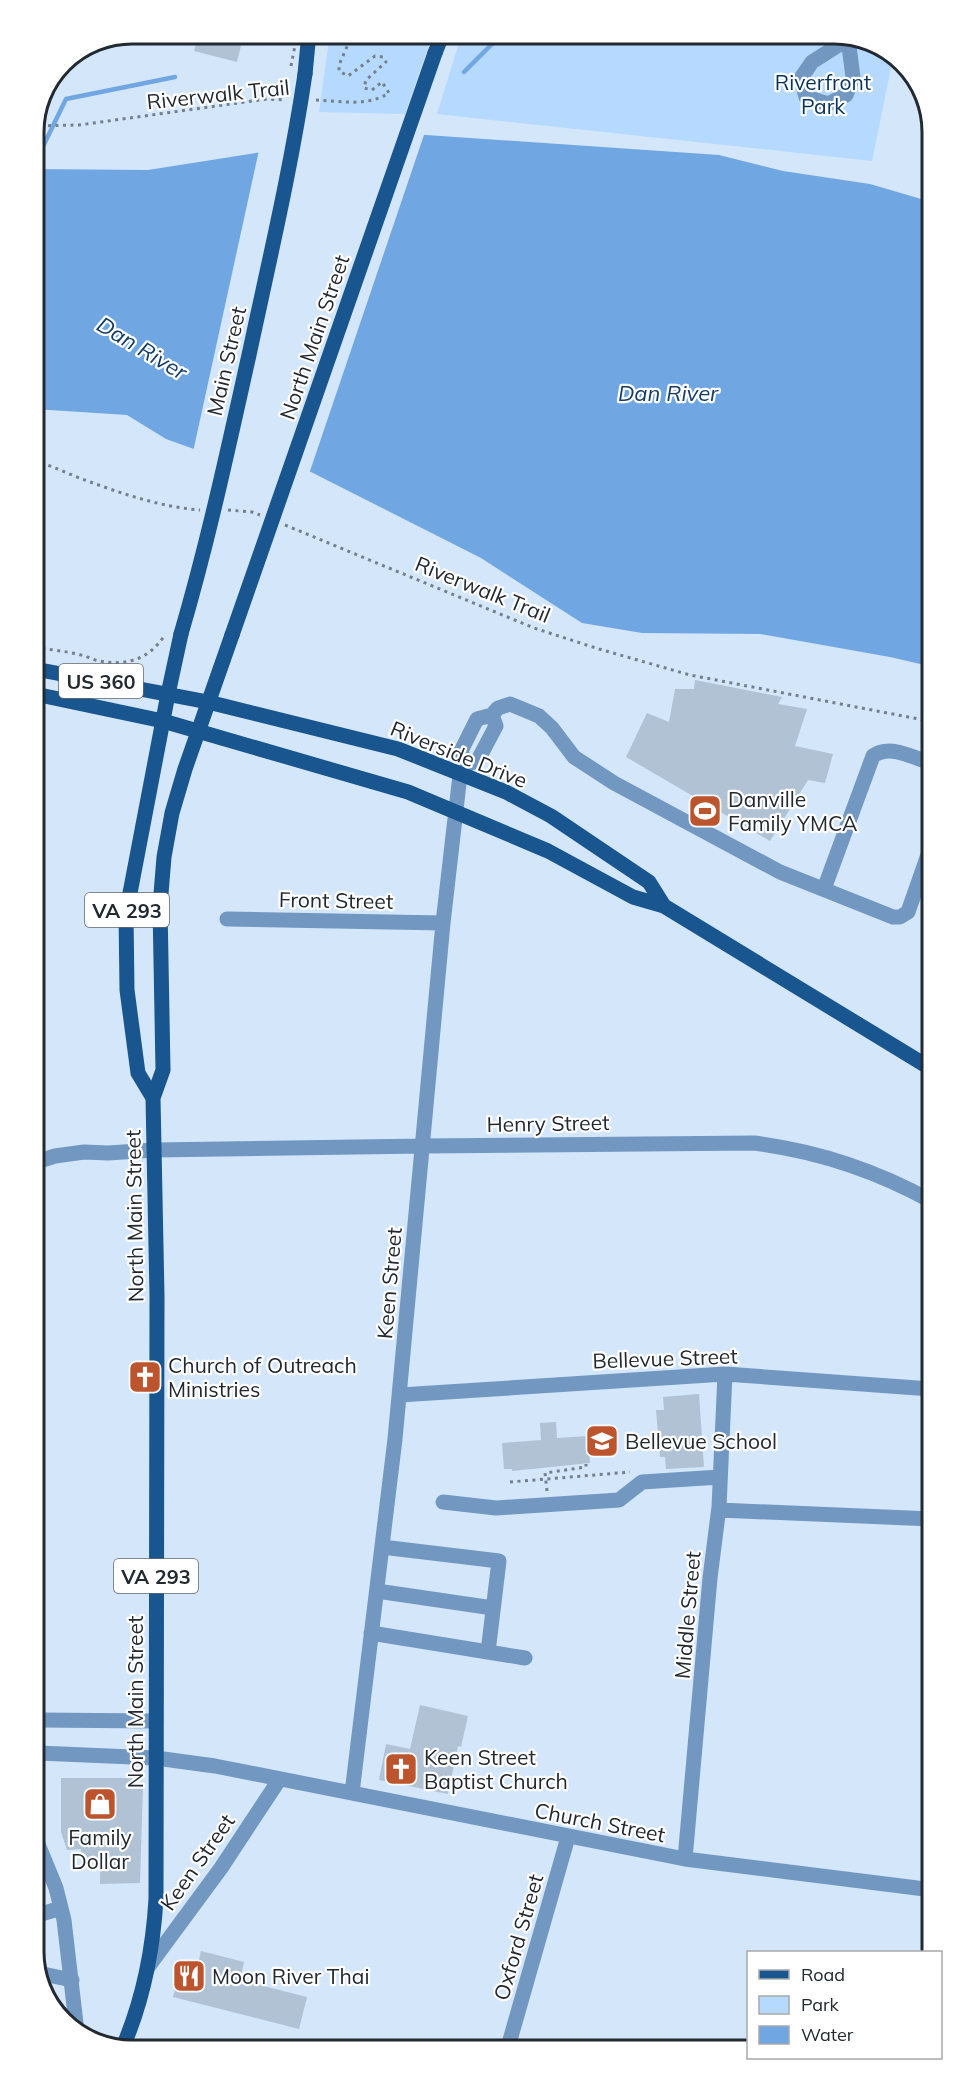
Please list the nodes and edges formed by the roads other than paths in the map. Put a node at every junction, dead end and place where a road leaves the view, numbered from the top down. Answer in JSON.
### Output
{"nodes":[{"id":1,"x":308,"y":43,"type":"edge"},
{"id":2,"x":439,"y":43,"type":"edge"},
{"id":3,"x":44,"y":671,"type":"edge"},
{"id":4,"x":168,"y":694,"type":"junction"},
{"id":5,"x":44,"y":696,"type":"edge"},
{"id":6,"x":208,"y":702,"type":"junction"},
{"id":7,"x":163,"y":721,"type":"junction"},
{"id":8,"x":198,"y":730,"type":"junction"},
{"id":9,"x":922,"y":760,"type":"edge"},
{"id":10,"x":463,"y":770,"type":"junction"},
{"id":11,"x":456,"y":812,"type":"junction"},
{"id":12,"x":922,"y":872,"type":"edge"},
{"id":13,"x":824,"y":889,"type":"junction"},
{"id":14,"x":664,"y":906,"type":"junction"},
{"id":15,"x":227,"y":920,"type":"dead end"},
{"id":16,"x":443,"y":923,"type":"junction"},
{"id":17,"x":922,"y":1063,"type":"edge"},
{"id":18,"x":153,"y":1098,"type":"junction"},
{"id":19,"x":423,"y":1146,"type":"junction"},
{"id":20,"x":154,"y":1150,"type":"junction"},
{"id":21,"x":43,"y":1160,"type":"edge"},
{"id":22,"x":922,"y":1196,"type":"edge"},
{"id":23,"x":724,"y":1374,"type":"junction"},
{"id":24,"x":922,"y":1388,"type":"edge"},
{"id":25,"x":400,"y":1395,"type":"junction"},
{"id":26,"x":720,"y":1477,"type":"junction"},
{"id":27,"x":442,"y":1502,"type":"dead end"},
{"id":28,"x":719,"y":1510,"type":"junction"},
{"id":29,"x":922,"y":1519,"type":"edge"},
{"id":30,"x":382,"y":1547,"type":"junction"},
{"id":31,"x":377,"y":1591,"type":"junction"},
{"id":32,"x":493,"y":1608,"type":"junction"},
{"id":33,"x":371,"y":1633,"type":"junction"},
{"id":34,"x":488,"y":1652,"type":"junction"},
{"id":35,"x":525,"y":1658,"type":"dead end"},
{"id":36,"x":43,"y":1720,"type":"edge"},
{"id":37,"x":156,"y":1721,"type":"junction"},
{"id":38,"x":43,"y":1753,"type":"edge"},
{"id":39,"x":156,"y":1758,"type":"junction"},
{"id":40,"x":279,"y":1780,"type":"junction"},
{"id":41,"x":352,"y":1793,"type":"junction"},
{"id":42,"x":568,"y":1838,"type":"junction"},
{"id":43,"x":43,"y":1856,"type":"edge"},
{"id":44,"x":685,"y":1859,"type":"junction"},
{"id":45,"x":922,"y":1889,"type":"edge"},
{"id":46,"x":61,"y":1908,"type":"junction"},
{"id":47,"x":43,"y":1913,"type":"edge"},
{"id":48,"x":148,"y":1967,"type":"junction"},
{"id":49,"x":47,"y":1975,"type":"edge"},
{"id":50,"x":72,"y":1980,"type":"junction"},
{"id":51,"x":76,"y":2019,"type":"edge"},
{"id":52,"x":127,"y":2039,"type":"edge"},
{"id":53,"x":510,"y":2040,"type":"edge"}],
"edges":[{"from":1,"to":4,"type":"main road","name":"Main Street","number":"VA 293","bridge":true},
{"from":2,"to":6,"type":"main road","name":"North Main Street","number":"VA 293","bridge":true},
{"from":3,"to":4,"type":"main road","number":"US 360"},
{"from":4,"to":6,"type":"main road","number":"US 360"},
{"from":4,"to":7,"type":"main road","name":"North Main Street","number":"VA 293"},
{"from":5,"to":7,"type":"main road","number":"US 360"},
{"from":6,"to":8,"type":"main road","name":"North Main Street","number":"VA 293"},
{"from":6,"to":10,"type":"main road","name":"Riverside Drive"},
{"from":7,"to":8,"type":"main road","number":"US 360"},
{"from":7,"to":18,"type":"main road","name":"North Main Street","number":"VA 293"},
{"from":8,"to":11,"type":"main road","name":"Riverside Drive"},
{"from":8,"to":18,"type":"main road","name":"North Main Street","number":"VA 293"},
{"from":9,"to":13,"type":"street"},
{"from":10,"to":11,"type":"street","name":"Keen Street"},
{"from":10,"to":13,"type":"street","name":"Keen Street"},
{"from":10,"to":14,"type":"main road","name":"Riverside Drive"},
{"from":11,"to":14,"type":"main road","name":"Riverside Drive"},
{"from":11,"to":16,"type":"street","name":"Keen Street"},
{"from":12,"to":13,"type":"street"},
{"from":14,"to":17,"type":"main road","name":"Riverside Drive"},
{"from":15,"to":16,"type":"street","name":"Front Street"},
{"from":16,"to":19,"type":"street","name":"Keen Street"},
{"from":18,"to":20,"type":"main road","name":"North Main Street","number":"VA 293"},
{"from":19,"to":20,"type":"street","name":"Henry Street"},
{"from":19,"to":22,"type":"street","name":"Henry Street"},
{"from":19,"to":25,"type":"street","name":"Keen Street"},
{"from":20,"to":21,"type":"street","name":"Henry Street"},
{"from":20,"to":37,"type":"main road","name":"North Main Street","number":"VA 293"},
{"from":23,"to":24,"type":"street","name":"Bellevue Street"},
{"from":23,"to":25,"type":"street","name":"Bellevue Street"},
{"from":23,"to":26,"type":"street","name":"Middle Street"},
{"from":25,"to":30,"type":"street","name":"Keen Street"},
{"from":26,"to":27,"type":"street"},
{"from":26,"to":28,"type":"street","name":"Middle Street"},
{"from":28,"to":29,"type":"street"},
{"from":28,"to":44,"type":"street","name":"Middle Street"},
{"from":30,"to":31,"type":"street","name":"Keen Street"},
{"from":30,"to":32,"type":"street"},
{"from":31,"to":32,"type":"street"},
{"from":31,"to":33,"type":"street","name":"Keen Street"},
{"from":32,"to":34,"type":"street"},
{"from":33,"to":34,"type":"street"},
{"from":33,"to":41,"type":"street","name":"Keen Street"},
{"from":34,"to":35,"type":"street"},
{"from":36,"to":37,"type":"street"},
{"from":37,"to":39,"type":"main road","name":"North Main Street","number":"VA 293"},
{"from":38,"to":39,"type":"street","name":"Church Street"},
{"from":39,"to":40,"type":"street","name":"Church Street"},
{"from":39,"to":48,"type":"main road","name":"North Main Street","number":"VA 293"},
{"from":40,"to":41,"type":"street","name":"Church Street"},
{"from":40,"to":48,"type":"street","name":"Keen Street"},
{"from":41,"to":42,"type":"street","name":"Church Street"},
{"from":42,"to":44,"type":"street","name":"Church Street"},
{"from":42,"to":53,"type":"street","name":"Oxford Street"},
{"from":43,"to":46,"type":"street"},
{"from":44,"to":45,"type":"street","name":"Church Street"},
{"from":46,"to":47,"type":"street"},
{"from":46,"to":50,"type":"street"},
{"from":48,"to":52,"type":"main road","name":"North Main Street","number":"VA 293"},
{"from":49,"to":50,"type":"street"},
{"from":50,"to":51,"type":"street"}]}
